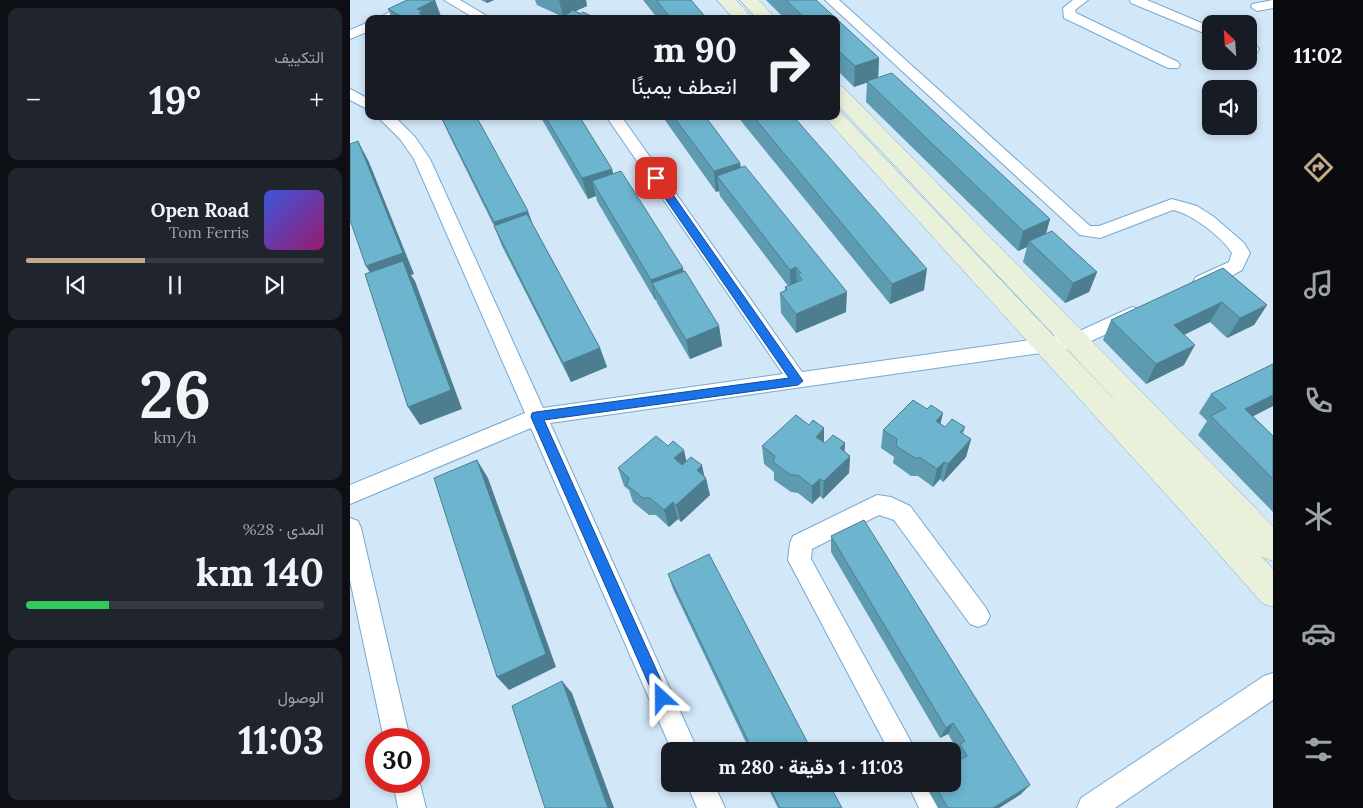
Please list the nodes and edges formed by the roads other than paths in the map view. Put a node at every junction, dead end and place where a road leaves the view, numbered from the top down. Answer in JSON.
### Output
{"nodes":[{"id":1,"x":420,"y":0,"type":"edge"},
{"id":2,"x":450,"y":0,"type":"edge"},
{"id":3,"x":726,"y":0,"type":"edge"},
{"id":4,"x":749,"y":0,"type":"edge"},
{"id":5,"x":832,"y":0,"type":"edge"},
{"id":6,"x":1082,"y":0,"type":"edge"},
{"id":7,"x":1136,"y":0,"type":"edge"},
{"id":8,"x":1273,"y":4,"type":"edge"},
{"id":9,"x":1257,"y":7,"type":"dead end"},
{"id":10,"x":390,"y":15,"type":"edge"},
{"id":11,"x":478,"y":15,"type":"edge"},
{"id":12,"x":740,"y":15,"type":"edge"},
{"id":13,"x":763,"y":15,"type":"edge"},
{"id":14,"x":365,"y":28,"type":"edge"},
{"id":15,"x":1202,"y":28,"type":"edge"},
{"id":16,"x":350,"y":35,"type":"edge"},
{"id":17,"x":1173,"y":65,"type":"dead end"},
{"id":18,"x":351,"y":95,"type":"edge"},
{"id":19,"x":840,"y":95,"type":"edge"},
{"id":20,"x":365,"y":104,"type":"edge"},
{"id":21,"x":390,"y":120,"type":"edge"},
{"id":22,"x":616,"y":120,"type":"edge"},
{"id":23,"x":838,"y":120,"type":"edge"},
{"id":24,"x":1182,"y":291,"type":"edge"},
{"id":25,"x":1147,"y":307,"type":"edge"},
{"id":26,"x":1076,"y":341,"type":"junction"},
{"id":27,"x":1047,"y":345,"type":"junction"},
{"id":28,"x":798,"y":381,"type":"junction"},
{"id":29,"x":536,"y":417,"type":"junction"},
{"id":30,"x":350,"y":495,"type":"edge"},
{"id":31,"x":350,"y":528,"type":"edge"},
{"id":32,"x":1273,"y":547,"type":"edge"},
{"id":33,"x":1273,"y":592,"type":"edge"},
{"id":34,"x":978,"y":616,"type":"dead end"},
{"id":35,"x":1273,"y":685,"type":"edge"},
{"id":36,"x":395,"y":728,"type":"edge"},
{"id":37,"x":681,"y":742,"type":"edge"},
{"id":38,"x":898,"y":742,"type":"edge"},
{"id":39,"x":704,"y":792,"type":"edge"},
{"id":40,"x":925,"y":792,"type":"edge"},
{"id":41,"x":409,"y":793,"type":"edge"},
{"id":42,"x":412,"y":808,"type":"edge"},
{"id":43,"x":711,"y":808,"type":"edge"},
{"id":44,"x":934,"y":808,"type":"edge"},
{"id":45,"x":1091,"y":808,"type":"edge"}],
"edges":[{"from":1,"to":10,"type":"street"},
{"from":2,"to":11,"type":"street"},
{"from":3,"to":12,"type":"main road"},
{"from":4,"to":13,"type":"main road"},
{"from":5,"to":24,"type":"street"},
{"from":6,"to":17,"type":"street"},
{"from":7,"to":15,"type":"street"},
{"from":8,"to":9,"type":"street"},
{"from":14,"to":16,"type":"street"},
{"from":18,"to":20,"type":"street"},
{"from":19,"to":26,"type":"main road"},
{"from":21,"to":29,"type":"street"},
{"from":22,"to":28,"type":"street"},
{"from":23,"to":27,"type":"main road"},
{"from":25,"to":26,"type":"street"},
{"from":26,"to":27,"type":"street"},
{"from":26,"to":32,"type":"main road"},
{"from":27,"to":28,"type":"street"},
{"from":27,"to":33,"type":"main road"},
{"from":28,"to":29,"type":"street"},
{"from":29,"to":30,"type":"street"},
{"from":29,"to":37,"type":"street"},
{"from":31,"to":36,"type":"street"},
{"from":34,"to":38,"type":"street"},
{"from":35,"to":45,"type":"street"},
{"from":39,"to":43,"type":"street"},
{"from":40,"to":44,"type":"street"},
{"from":41,"to":42,"type":"street"}]}
